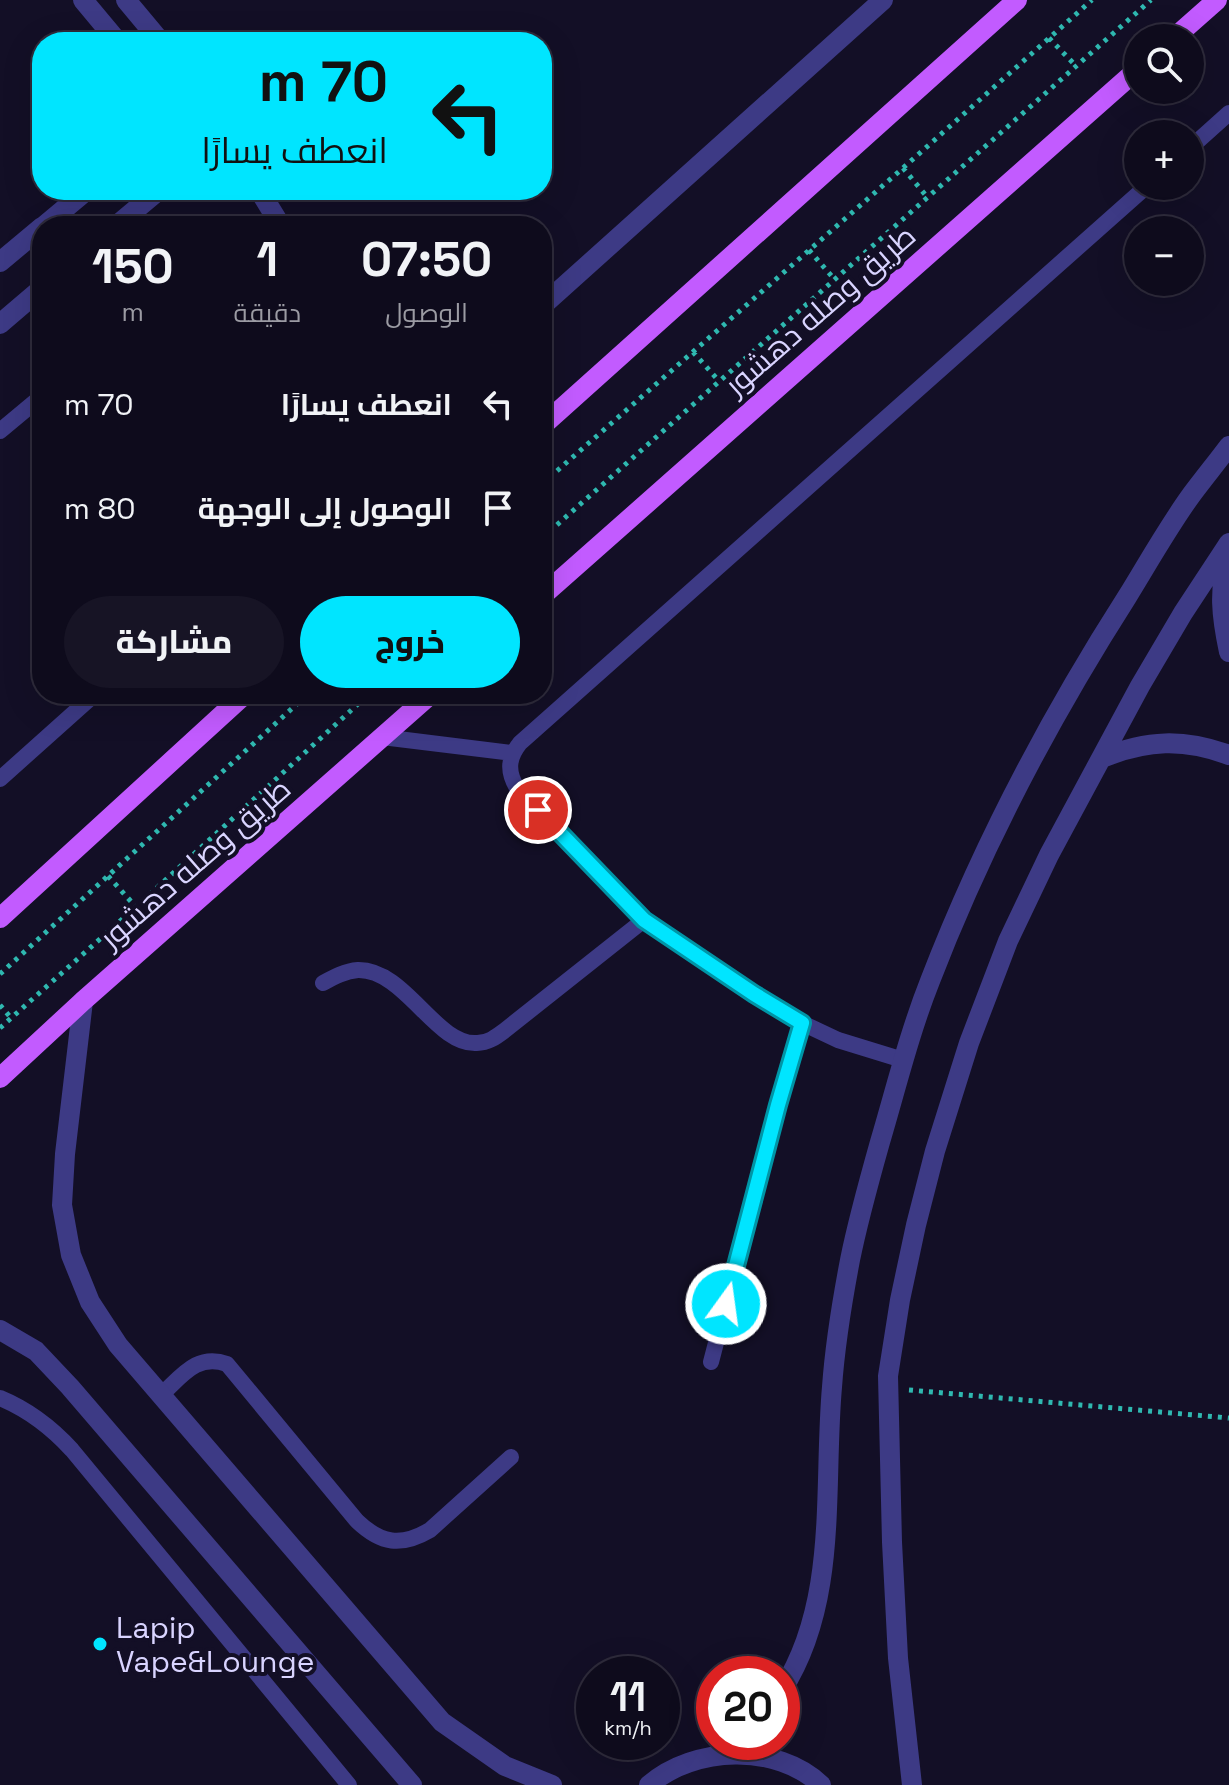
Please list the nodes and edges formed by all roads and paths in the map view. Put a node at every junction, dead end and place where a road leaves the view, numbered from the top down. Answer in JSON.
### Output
{"nodes":[{"id":1,"x":83,"y":0,"type":"edge"},
{"id":2,"x":126,"y":0,"type":"edge"},
{"id":3,"x":883,"y":0,"type":"edge"},
{"id":4,"x":1017,"y":0,"type":"edge"},
{"id":5,"x":1092,"y":0,"type":"edge"},
{"id":6,"x":1151,"y":0,"type":"edge"},
{"id":7,"x":1217,"y":0,"type":"edge"},
{"id":8,"x":1190,"y":24,"type":"edge"},
{"id":9,"x":110,"y":32,"type":"edge"},
{"id":10,"x":153,"y":32,"type":"edge"},
{"id":11,"x":1049,"y":38,"type":"junction"},
{"id":12,"x":1076,"y":66,"type":"junction"},
{"id":13,"x":1124,"y":81,"type":"edge"},
{"id":14,"x":1229,"y":113,"type":"edge"},
{"id":15,"x":1204,"y":135,"type":"edge"},
{"id":16,"x":903,"y":168,"type":"junction"},
{"id":17,"x":928,"y":198,"type":"junction"},
{"id":18,"x":75,"y":200,"type":"edge"},
{"id":19,"x":147,"y":200,"type":"edge"},
{"id":20,"x":1131,"y":200,"type":"edge"},
{"id":21,"x":56,"y":216,"type":"edge"},
{"id":22,"x":128,"y":216,"type":"edge"},
{"id":23,"x":32,"y":236,"type":"edge"},
{"id":24,"x":809,"y":250,"type":"junction"},
{"id":25,"x":0,"y":262,"type":"edge"},
{"id":26,"x":835,"y":280,"type":"junction"},
{"id":27,"x":32,"y":297,"type":"edge"},
{"id":28,"x":552,"y":297,"type":"edge"},
{"id":29,"x":0,"y":324,"type":"edge"},
{"id":30,"x":693,"y":352,"type":"junction"},
{"id":31,"x":719,"y":381,"type":"junction"},
{"id":32,"x":32,"y":404,"type":"edge"},
{"id":33,"x":552,"y":417,"type":"edge"},
{"id":34,"x":0,"y":431,"type":"edge"},
{"id":35,"x":1229,"y":446,"type":"edge"},
{"id":36,"x":552,"y":475,"type":"edge"},
{"id":37,"x":552,"y":529,"type":"edge"},
{"id":38,"x":1229,"y":543,"type":"edge"},
{"id":39,"x":1229,"y":550,"type":"edge"},
{"id":40,"x":552,"y":587,"type":"edge"},
{"id":41,"x":1229,"y":652,"type":"edge"},
{"id":42,"x":84,"y":704,"type":"edge"},
{"id":43,"x":234,"y":704,"type":"edge"},
{"id":44,"x":297,"y":704,"type":"edge"},
{"id":45,"x":358,"y":704,"type":"edge"},
{"id":46,"x":420,"y":704,"type":"edge"},
{"id":47,"x":382,"y":737,"type":"junction"},
{"id":48,"x":512,"y":753,"type":"junction"},
{"id":49,"x":1229,"y":755,"type":"edge"},
{"id":50,"x":1102,"y":758,"type":"junction"},
{"id":51,"x":0,"y":779,"type":"edge"},
{"id":52,"x":108,"y":876,"type":"junction"},
{"id":53,"x":136,"y":907,"type":"junction"},
{"id":54,"x":0,"y":918,"type":"edge"},
{"id":55,"x":644,"y":920,"type":"junction"},
{"id":56,"x":0,"y":974,"type":"edge"},
{"id":57,"x":323,"y":983,"type":"dead end"},
{"id":58,"x":83,"y":1001,"type":"junction"},
{"id":59,"x":0,"y":1005,"type":"edge"},
{"id":60,"x":11,"y":1018,"type":"junction"},
{"id":61,"x":802,"y":1023,"type":"junction"},
{"id":62,"x":0,"y":1028,"type":"edge"},
{"id":63,"x":903,"y":1060,"type":"junction"},
{"id":64,"x":0,"y":1078,"type":"edge"},
{"id":65,"x":0,"y":1330,"type":"edge"},
{"id":66,"x":711,"y":1362,"type":"dead end"},
{"id":67,"x":889,"y":1388,"type":"junction"},
{"id":68,"x":161,"y":1395,"type":"junction"},
{"id":69,"x":0,"y":1398,"type":"edge"},
{"id":70,"x":1229,"y":1418,"type":"edge"},
{"id":71,"x":511,"y":1457,"type":"dead end"},
{"id":72,"x":800,"y":1656,"type":"edge"},
{"id":73,"x":698,"y":1760,"type":"edge"},
{"id":74,"x":775,"y":1760,"type":"edge"},
{"id":75,"x":349,"y":1785,"type":"edge"},
{"id":76,"x":412,"y":1785,"type":"edge"},
{"id":77,"x":552,"y":1785,"type":"edge"},
{"id":78,"x":649,"y":1785,"type":"edge"},
{"id":79,"x":821,"y":1785,"type":"edge"},
{"id":80,"x":912,"y":1785,"type":"edge"}],
"edges":[{"from":1,"to":9,"type":"street"},
{"from":2,"to":10,"type":"street"},
{"from":3,"to":28,"type":"street"},
{"from":4,"to":33,"type":"main road"},
{"from":5,"to":11,"type":"path"},
{"from":6,"to":12,"type":"path"},
{"from":7,"to":8,"type":"main road"},
{"from":11,"to":12,"type":"path"},
{"from":11,"to":16,"type":"path"},
{"from":12,"to":17,"type":"path"},
{"from":13,"to":40,"type":"main road","name":"طريق وصله دهشور"},
{"from":14,"to":15,"type":"lane"},
{"from":16,"to":17,"type":"path"},
{"from":16,"to":24,"type":"path"},
{"from":17,"to":26,"type":"path"},
{"from":18,"to":21,"type":"street"},
{"from":19,"to":22,"type":"street"},
{"from":20,"to":48,"type":"lane"},
{"from":23,"to":25,"type":"street"},
{"from":24,"to":26,"type":"path"},
{"from":24,"to":30,"type":"path"},
{"from":26,"to":31,"type":"path"},
{"from":27,"to":29,"type":"street"},
{"from":30,"to":31,"type":"path"},
{"from":30,"to":36,"type":"path"},
{"from":31,"to":37,"type":"path"},
{"from":32,"to":34,"type":"lane"},
{"from":35,"to":63,"type":"street"},
{"from":38,"to":50,"type":"street"},
{"from":39,"to":41,"type":"street"},
{"from":42,"to":51,"type":"lane"},
{"from":43,"to":54,"type":"main road"},
{"from":44,"to":52,"type":"path"},
{"from":45,"to":53,"type":"path"},
{"from":46,"to":47,"type":"main road","name":"طريق وصله دهشور"},
{"from":47,"to":48,"type":"lane"},
{"from":47,"to":58,"type":"main road","name":"طريق وصله دهشور"},
{"from":48,"to":55,"type":"lane"},
{"from":49,"to":50,"type":"street"},
{"from":50,"to":67,"type":"street"},
{"from":52,"to":53,"type":"path"},
{"from":52,"to":56,"type":"path"},
{"from":53,"to":60,"type":"path"},
{"from":55,"to":57,"type":"lane"},
{"from":55,"to":61,"type":"lane"},
{"from":58,"to":64,"type":"main road","name":"طريق وصله دهشور"},
{"from":58,"to":68,"type":"street"},
{"from":59,"to":60,"type":"path"},
{"from":60,"to":62,"type":"path"},
{"from":61,"to":63,"type":"lane"},
{"from":61,"to":66,"type":"lane"},
{"from":63,"to":72,"type":"street"},
{"from":65,"to":76,"type":"street"},
{"from":67,"to":70,"type":"path"},
{"from":67,"to":80,"type":"street"},
{"from":68,"to":71,"type":"lane"},
{"from":68,"to":77,"type":"street"},
{"from":69,"to":75,"type":"lane"},
{"from":73,"to":78,"type":"street"},
{"from":74,"to":79,"type":"street"}]}
